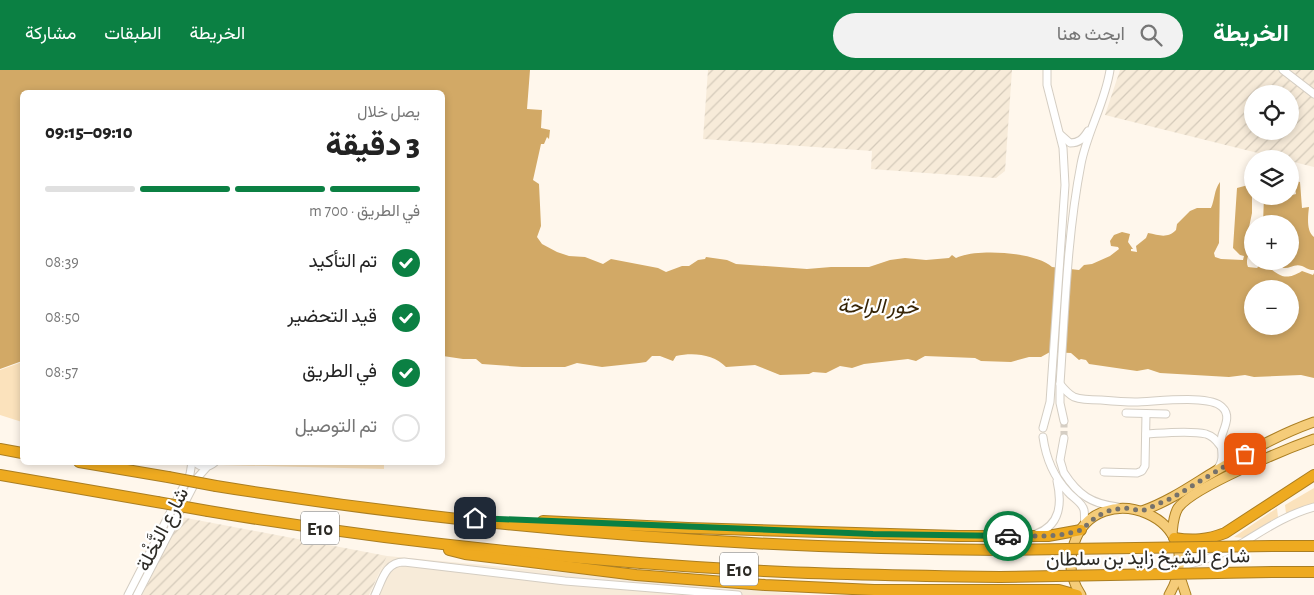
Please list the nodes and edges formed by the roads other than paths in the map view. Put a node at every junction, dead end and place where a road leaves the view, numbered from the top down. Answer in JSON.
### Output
{"nodes":[{"id":1,"x":1047,"y":70,"type":"edge"},
{"id":2,"x":1110,"y":70,"type":"edge"},
{"id":3,"x":1283,"y":70,"type":"edge"},
{"id":4,"x":1314,"y":94,"type":"edge"},
{"id":5,"x":1093,"y":123,"type":"junction"},
{"id":6,"x":1059,"y":132,"type":"junction"},
{"id":7,"x":1060,"y":384,"type":"junction"},
{"id":8,"x":1126,"y":413,"type":"dead end"},
{"id":9,"x":1146,"y":414,"type":"junction"},
{"id":10,"x":1166,"y":414,"type":"dead end"},
{"id":11,"x":1064,"y":421,"type":"tunnel mouth"},
{"id":12,"x":1314,"y":422,"type":"edge"},
{"id":13,"x":1043,"y":428,"type":"dead end"},
{"id":14,"x":1293,"y":430,"type":"junction"},
{"id":15,"x":1146,"y":434,"type":"junction"},
{"id":16,"x":1043,"y":437,"type":"dead end"},
{"id":17,"x":1064,"y":438,"type":"tunnel mouth"},
{"id":18,"x":1314,"y":439,"type":"edge"},
{"id":19,"x":0,"y":449,"type":"edge"},
{"id":20,"x":1222,"y":449,"type":"junction"},
{"id":21,"x":20,"y":453,"type":"edge"},
{"id":22,"x":1245,"y":454,"type":"junction"},
{"id":23,"x":1256,"y":463,"type":"junction"},
{"id":24,"x":96,"y":465,"type":"edge"},
{"id":25,"x":193,"y":465,"type":"edge"},
{"id":26,"x":197,"y":465,"type":"edge"},
{"id":27,"x":210,"y":465,"type":"edge"},
{"id":28,"x":207,"y":467,"type":"junction"},
{"id":29,"x":1216,"y":471,"type":"junction"},
{"id":30,"x":1104,"y":472,"type":"dead end"},
{"id":31,"x":0,"y":475,"type":"edge"},
{"id":32,"x":1314,"y":476,"type":"edge"},
{"id":33,"x":1056,"y":478,"type":"junction"},
{"id":34,"x":1314,"y":507,"type":"edge"},
{"id":35,"x":1126,"y":508,"type":"junction"},
{"id":36,"x":1142,"y":511,"type":"junction"},
{"id":37,"x":455,"y":518,"type":"junction"},
{"id":38,"x":1083,"y":527,"type":"junction"},
{"id":39,"x":1019,"y":536,"type":"junction"},
{"id":40,"x":1173,"y":536,"type":"junction"},
{"id":41,"x":433,"y":543,"type":"junction"},
{"id":42,"x":1314,"y":546,"type":"edge"},
{"id":43,"x":1179,"y":570,"type":"junction"},
{"id":44,"x":1314,"y":572,"type":"edge"},
{"id":45,"x":128,"y":595,"type":"edge"},
{"id":46,"x":137,"y":595,"type":"edge"},
{"id":47,"x":375,"y":595,"type":"edge"},
{"id":48,"x":738,"y":595,"type":"edge"},
{"id":49,"x":1077,"y":595,"type":"edge"},
{"id":50,"x":1082,"y":595,"type":"edge"},
{"id":51,"x":1169,"y":595,"type":"edge"},
{"id":52,"x":1186,"y":595,"type":"edge"}],
"edges":[{"from":1,"to":6,"type":"street"},
{"from":2,"to":5,"type":"street"},
{"from":3,"to":4,"type":"street"},
{"from":5,"to":6,"type":"street"},
{"from":5,"to":7,"type":"street"},
{"from":6,"to":13,"type":"street"},
{"from":7,"to":11,"type":"street"},
{"from":7,"to":20,"type":"street"},
{"from":8,"to":9,"type":"street"},
{"from":9,"to":10,"type":"street"},
{"from":9,"to":15,"type":"street"},
{"from":12,"to":14,"type":"main road"},
{"from":14,"to":22,"type":"main road"},
{"from":14,"to":23,"type":"main road"},
{"from":15,"to":20,"type":"street"},
{"from":15,"to":30,"type":"street"},
{"from":16,"to":33,"type":"street"},
{"from":17,"to":35,"type":"street"},
{"from":18,"to":23,"type":"main road"},
{"from":19,"to":21,"type":"highway"},
{"from":20,"to":22,"type":"street"},
{"from":20,"to":29,"type":"street"},
{"from":22,"to":29,"type":"main road"},
{"from":23,"to":40,"type":"main road"},
{"from":24,"to":37,"type":"highway","name":"شارع الشيخ زايد بن سلطان","number":"E10","bridge":true},
{"from":25,"to":45,"type":"street","name":"شارع النَّخْلة"},
{"from":26,"to":28,"type":"street"},
{"from":27,"to":28,"type":"street"},
{"from":28,"to":46,"type":"street","name":"شارع النَّخْلة"},
{"from":29,"to":36,"type":"main road"},
{"from":31,"to":41,"type":"highway","name":"شارع الشيخ زايد بن سلطان","number":"E10","bridge":true},
{"from":32,"to":40,"type":"highway"},
{"from":33,"to":38,"type":"street"},
{"from":33,"to":39,"type":"street"},
{"from":34,"to":43,"type":"street"},
{"from":35,"to":36,"type":"main road"},
{"from":35,"to":38,"type":"main road"},
{"from":36,"to":40,"type":"main road"},
{"from":37,"to":39,"type":"highway"},
{"from":37,"to":42,"type":"highway","name":"شارع الشيخ زايد بن سلطان","number":"E10","bridge":true},
{"from":38,"to":39,"type":"highway"},
{"from":38,"to":50,"type":"main road"},
{"from":40,"to":43,"type":"main road"},
{"from":41,"to":44,"type":"highway","name":"شارع الشيخ زايد بن سلطان","number":"E10","bridge":true},
{"from":41,"to":49,"type":"highway"},
{"from":43,"to":51,"type":"main road"},
{"from":43,"to":52,"type":"main road"},
{"from":47,"to":48,"type":"street"}]}
